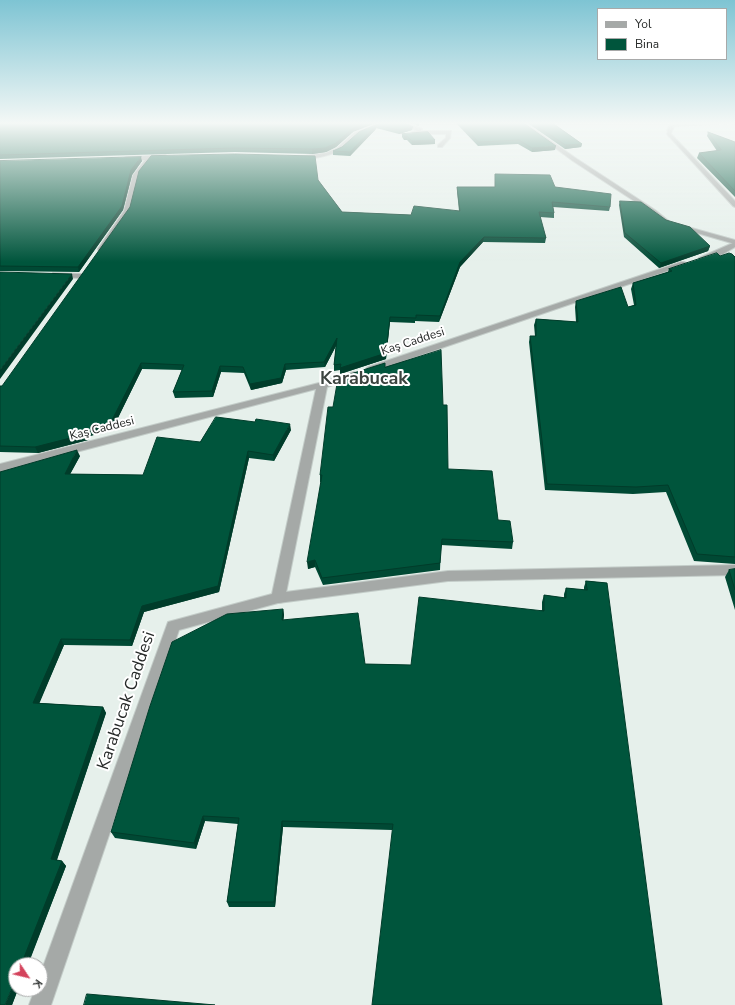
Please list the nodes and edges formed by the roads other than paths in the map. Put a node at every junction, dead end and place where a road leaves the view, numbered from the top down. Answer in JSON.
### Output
{"nodes":[{"id":1,"x":141,"y":169,"type":"edge"},
{"id":2,"x":589,"y":169,"type":"edge"},
{"id":3,"x":701,"y":169,"type":"edge"},
{"id":4,"x":735,"y":205,"type":"edge"},
{"id":5,"x":735,"y":243,"type":"edge"},
{"id":6,"x":96,"y":257,"type":"edge"},
{"id":7,"x":44,"y":275,"type":"edge"},
{"id":8,"x":81,"y":276,"type":"edge"},
{"id":9,"x":322,"y":385,"type":"junction"},
{"id":10,"x":0,"y":468,"type":"edge"},
{"id":11,"x":735,"y":570,"type":"edge"},
{"id":12,"x":278,"y":598,"type":"junction"},
{"id":13,"x":40,"y":1005,"type":"edge"}],
"edges":[{"from":1,"to":6,"type":"street"},
{"from":2,"to":5,"type":"street"},
{"from":3,"to":4,"type":"street"},
{"from":5,"to":9,"type":"street","name":"Kaş Caddesi"},
{"from":7,"to":8,"type":"street"},
{"from":9,"to":10,"type":"street","name":"Kaş Caddesi"},
{"from":9,"to":12,"type":"street"},
{"from":11,"to":12,"type":"street"},
{"from":12,"to":13,"type":"street","name":"Karabucak Caddesi"}]}
